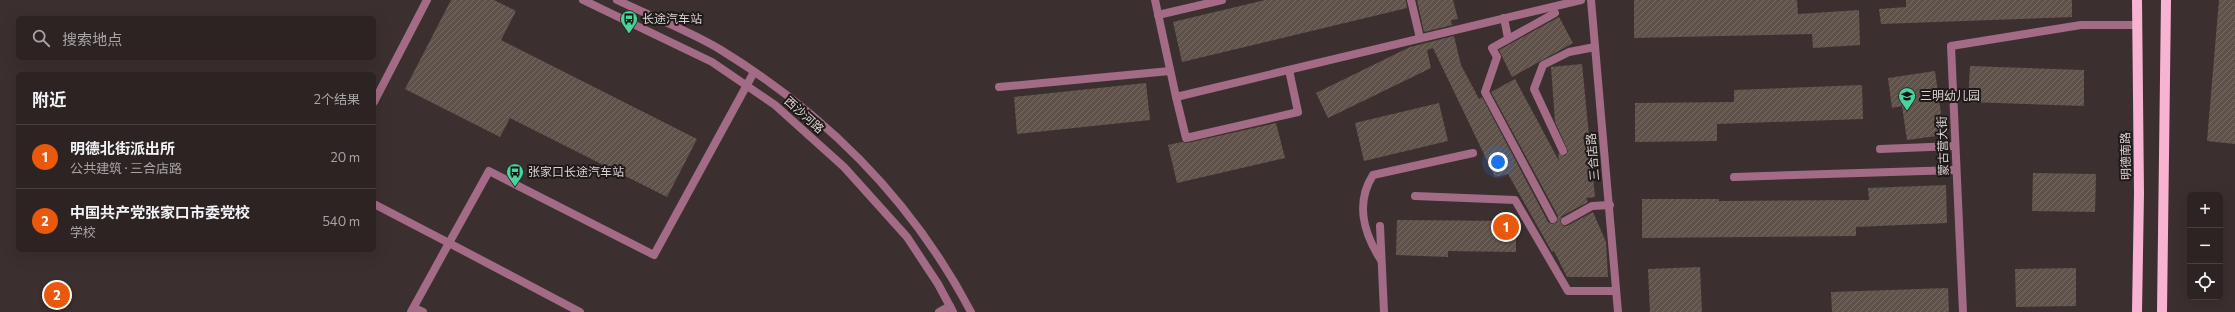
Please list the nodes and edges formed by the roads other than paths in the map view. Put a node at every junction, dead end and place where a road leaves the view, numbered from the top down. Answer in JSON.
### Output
{"nodes":[{"id":1,"x":427,"y":0,"type":"edge"},
{"id":2,"x":583,"y":0,"type":"edge"},
{"id":3,"x":617,"y":0,"type":"edge"},
{"id":4,"x":1155,"y":0,"type":"edge"},
{"id":5,"x":1222,"y":0,"type":"edge"},
{"id":6,"x":1411,"y":0,"type":"edge"},
{"id":7,"x":1581,"y":0,"type":"edge"},
{"id":8,"x":1591,"y":0,"type":"edge"},
{"id":9,"x":2137,"y":0,"type":"edge"},
{"id":10,"x":2166,"y":0,"type":"edge"},
{"id":11,"x":1555,"y":13,"type":"dead end"},
{"id":12,"x":1158,"y":15,"type":"junction"},
{"id":13,"x":1504,"y":18,"type":"junction"},
{"id":14,"x":2137,"y":25,"type":"junction"},
{"id":15,"x":1420,"y":38,"type":"junction"},
{"id":16,"x":1508,"y":38,"type":"junction"},
{"id":17,"x":1595,"y":47,"type":"junction"},
{"id":18,"x":1288,"y":70,"type":"junction"},
{"id":19,"x":1170,"y":71,"type":"junction"},
{"id":20,"x":754,"y":72,"type":"junction"},
{"id":21,"x":746,"y":85,"type":"junction"},
{"id":22,"x":999,"y":87,"type":"dead end"},
{"id":23,"x":1176,"y":97,"type":"junction"},
{"id":24,"x":376,"y":98,"type":"edge"},
{"id":25,"x":1955,"y":146,"type":"junction"},
{"id":26,"x":1880,"y":149,"type":"dead end"},
{"id":27,"x":1563,"y":151,"type":"dead end"},
{"id":28,"x":1473,"y":153,"type":"dead end"},
{"id":29,"x":1956,"y":170,"type":"junction"},
{"id":30,"x":1734,"y":178,"type":"dead end"},
{"id":31,"x":1415,"y":196,"type":"dead end"},
{"id":32,"x":376,"y":205,"type":"edge"},
{"id":33,"x":1610,"y":205,"type":"junction"},
{"id":34,"x":1553,"y":220,"type":"dead end"},
{"id":35,"x":1565,"y":220,"type":"dead end"},
{"id":36,"x":1380,"y":226,"type":"dead end"},
{"id":37,"x":449,"y":243,"type":"junction"},
{"id":38,"x":1381,"y":260,"type":"junction"},
{"id":39,"x":1616,"y":291,"type":"junction"},
{"id":40,"x":952,"y":309,"type":"edge"},
{"id":41,"x":413,"y":310,"type":"edge"},
{"id":42,"x":423,"y":312,"type":"edge"},
{"id":43,"x":580,"y":312,"type":"edge"},
{"id":44,"x":939,"y":312,"type":"edge"},
{"id":45,"x":971,"y":312,"type":"edge"},
{"id":46,"x":1384,"y":312,"type":"edge"},
{"id":47,"x":1618,"y":312,"type":"edge"},
{"id":48,"x":1963,"y":312,"type":"edge"},
{"id":49,"x":2137,"y":312,"type":"edge"},
{"id":50,"x":2162,"y":312,"type":"edge"}],
"edges":[{"from":1,"to":24,"type":"street"},
{"from":2,"to":21,"type":"street","name":"西沙河路"},
{"from":3,"to":20,"type":"street","name":"西沙河路"},
{"from":4,"to":12,"type":"street"},
{"from":5,"to":12,"type":"street"},
{"from":6,"to":15,"type":"street"},
{"from":7,"to":13,"type":"street"},
{"from":8,"to":17,"type":"street","name":"三合店路"},
{"from":9,"to":14,"type":"main road","name":"明德南路"},
{"from":10,"to":50,"type":"main road"},
{"from":11,"to":16,"type":"street"},
{"from":12,"to":19,"type":"street"},
{"from":13,"to":15,"type":"street"},
{"from":13,"to":16,"type":"street"},
{"from":14,"to":25,"type":"street","name":"蒙古营大街"},
{"from":14,"to":49,"type":"main road","name":"明德南路"},
{"from":15,"to":18,"type":"street"},
{"from":16,"to":34,"type":"street"},
{"from":17,"to":27,"type":"street"},
{"from":17,"to":33,"type":"street","name":"三合店路"},
{"from":18,"to":23,"type":"street"},
{"from":18,"to":23,"type":"street"},
{"from":19,"to":22,"type":"street"},
{"from":19,"to":23,"type":"street"},
{"from":20,"to":21,"type":"street"},
{"from":20,"to":45,"type":"street","name":"西沙河路"},
{"from":21,"to":37,"type":"street"},
{"from":21,"to":40,"type":"street","name":"西沙河路"},
{"from":25,"to":26,"type":"street"},
{"from":25,"to":29,"type":"street","name":"蒙古营大街"},
{"from":28,"to":38,"type":"street"},
{"from":29,"to":30,"type":"street"},
{"from":29,"to":48,"type":"street","name":"蒙古营大街"},
{"from":31,"to":39,"type":"street"},
{"from":32,"to":37,"type":"street"},
{"from":33,"to":35,"type":"street"},
{"from":33,"to":39,"type":"street","name":"三合店路"},
{"from":36,"to":38,"type":"street"},
{"from":37,"to":41,"type":"street"},
{"from":37,"to":43,"type":"street"},
{"from":38,"to":46,"type":"street"},
{"from":39,"to":47,"type":"street","name":"三合店路"},
{"from":40,"to":44,"type":"street"},
{"from":41,"to":42,"type":"street"}]}
